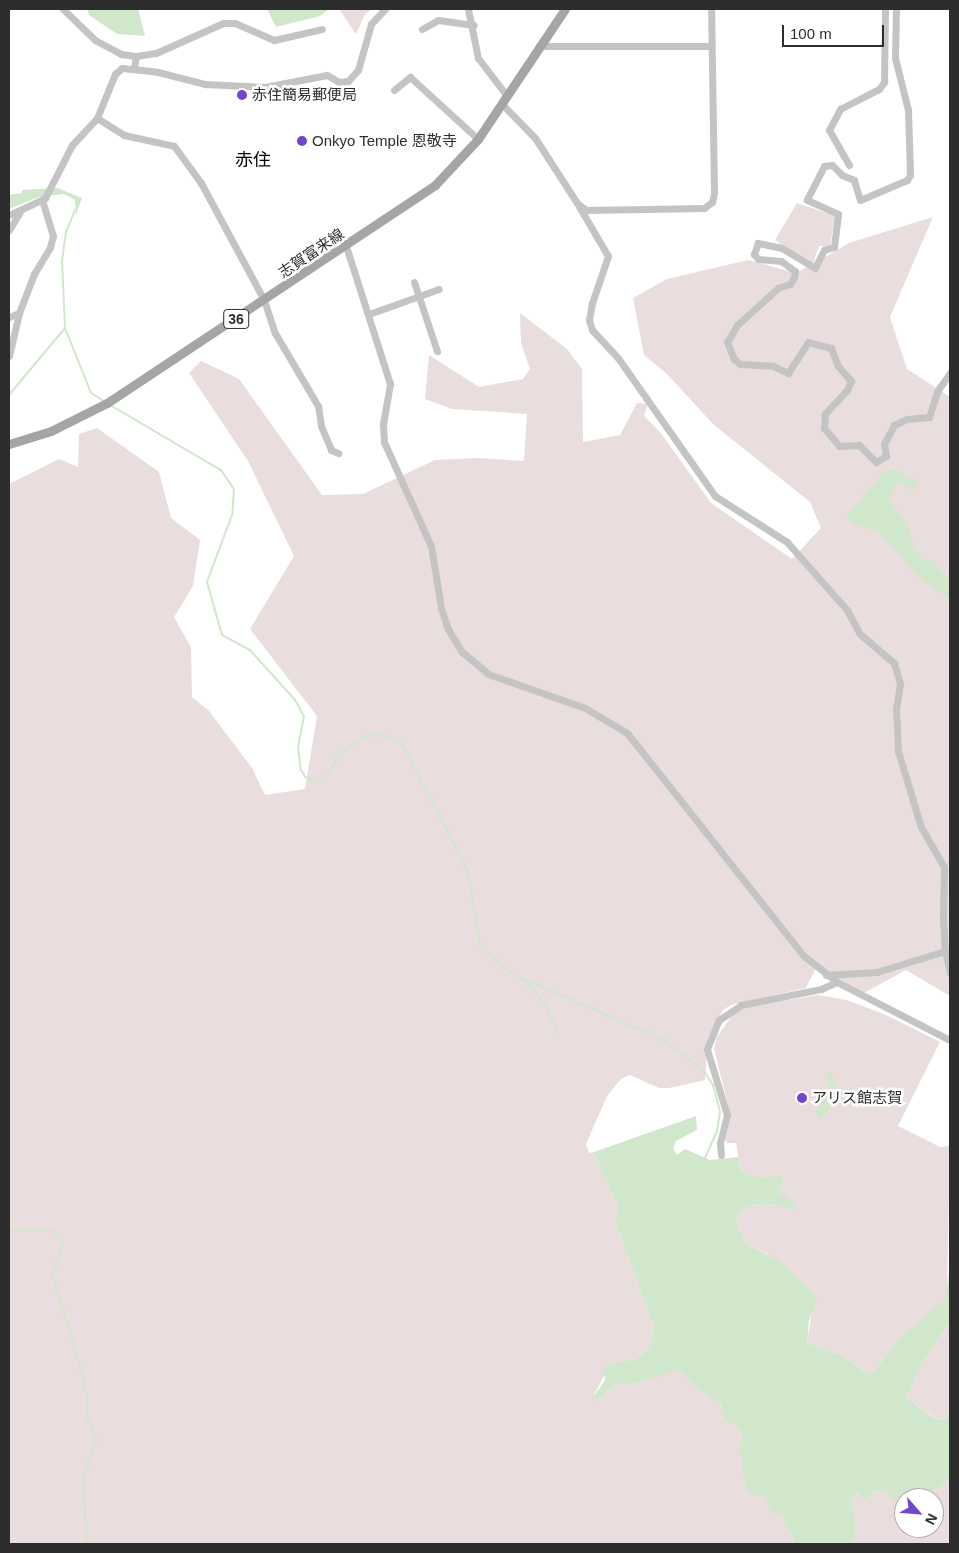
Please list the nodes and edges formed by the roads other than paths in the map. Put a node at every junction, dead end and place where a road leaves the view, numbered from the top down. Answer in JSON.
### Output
{"nodes":[{"id":1,"x":63,"y":9,"type":"edge"},
{"id":2,"x":385,"y":9,"type":"edge"},
{"id":3,"x":468,"y":9,"type":"edge"},
{"id":4,"x":564,"y":9,"type":"edge"},
{"id":5,"x":711,"y":9,"type":"edge"},
{"id":6,"x":885,"y":9,"type":"edge"},
{"id":7,"x":896,"y":9,"type":"edge"},
{"id":8,"x":474,"y":26,"type":"junction"},
{"id":9,"x":322,"y":29,"type":"dead end"},
{"id":10,"x":422,"y":29,"type":"dead end"},
{"id":11,"x":539,"y":46,"type":"junction"},
{"id":12,"x":711,"y":46,"type":"junction"},
{"id":13,"x":136,"y":56,"type":"junction"},
{"id":14,"x":134,"y":68,"type":"junction"},
{"id":15,"x":394,"y":90,"type":"dead end"},
{"id":16,"x":504,"y":100,"type":"junction"},
{"id":17,"x":97,"y":118,"type":"junction"},
{"id":18,"x":478,"y":140,"type":"junction"},
{"id":19,"x":849,"y":165,"type":"dead end"},
{"id":20,"x":43,"y":199,"type":"junction"},
{"id":21,"x":577,"y":203,"type":"junction"},
{"id":22,"x":21,"y":210,"type":"junction"},
{"id":23,"x":9,"y":215,"type":"edge"},
{"id":24,"x":9,"y":230,"type":"edge"},
{"id":25,"x":346,"y":246,"type":"junction"},
{"id":26,"x":414,"y":282,"type":"dead end"},
{"id":27,"x":439,"y":289,"type":"dead end"},
{"id":28,"x":418,"y":296,"type":"junction"},
{"id":29,"x":264,"y":300,"type":"junction"},
{"id":30,"x":19,"y":313,"type":"junction"},
{"id":31,"x":368,"y":314,"type":"junction"},
{"id":32,"x":9,"y":317,"type":"edge"},
{"id":33,"x":437,"y":351,"type":"dead end"},
{"id":34,"x":9,"y":356,"type":"edge"},
{"id":35,"x":950,"y":373,"type":"edge"},
{"id":36,"x":9,"y":444,"type":"edge"},
{"id":37,"x":338,"y":453,"type":"dead end"},
{"id":38,"x":945,"y":951,"type":"junction"},
{"id":39,"x":950,"y":973,"type":"edge"},
{"id":40,"x":826,"y":975,"type":"junction"},
{"id":41,"x":837,"y":982,"type":"junction"},
{"id":42,"x":950,"y":1040,"type":"edge"},
{"id":43,"x":721,"y":1155,"type":"dead end"}],
"edges":[{"from":1,"to":13,"type":"street"},
{"from":2,"to":14,"type":"street"},
{"from":3,"to":8,"type":"street"},
{"from":4,"to":11,"type":"main road","name":"志賀富来線","number":"36"},
{"from":5,"to":12,"type":"street"},
{"from":6,"to":19,"type":"street"},
{"from":7,"to":35,"type":"street"},
{"from":8,"to":10,"type":"street"},
{"from":8,"to":16,"type":"street"},
{"from":9,"to":13,"type":"street"},
{"from":11,"to":12,"type":"street"},
{"from":11,"to":16,"type":"main road","name":"志賀富来線","number":"36"},
{"from":12,"to":21,"type":"street"},
{"from":13,"to":14,"type":"street"},
{"from":14,"to":17,"type":"street"},
{"from":15,"to":18,"type":"street"},
{"from":16,"to":18,"type":"main road","name":"志賀富来線","number":"36"},
{"from":16,"to":21,"type":"street"},
{"from":17,"to":20,"type":"street"},
{"from":17,"to":29,"type":"street"},
{"from":18,"to":25,"type":"main road","name":"志賀富来線","number":"36"},
{"from":20,"to":22,"type":"street"},
{"from":20,"to":30,"type":"street"},
{"from":21,"to":38,"type":"street"},
{"from":22,"to":23,"type":"street"},
{"from":22,"to":24,"type":"street"},
{"from":25,"to":29,"type":"main road","name":"志賀富来線","number":"36"},
{"from":25,"to":31,"type":"street"},
{"from":26,"to":28,"type":"street"},
{"from":27,"to":28,"type":"street"},
{"from":28,"to":31,"type":"street"},
{"from":28,"to":33,"type":"street"},
{"from":29,"to":36,"type":"main road","name":"志賀富来線","number":"36"},
{"from":29,"to":37,"type":"street"},
{"from":30,"to":32,"type":"street"},
{"from":30,"to":34,"type":"street"},
{"from":31,"to":40,"type":"street"},
{"from":38,"to":39,"type":"street"},
{"from":38,"to":40,"type":"street"},
{"from":40,"to":41,"type":"street"},
{"from":41,"to":42,"type":"street"},
{"from":41,"to":43,"type":"street"}]}
